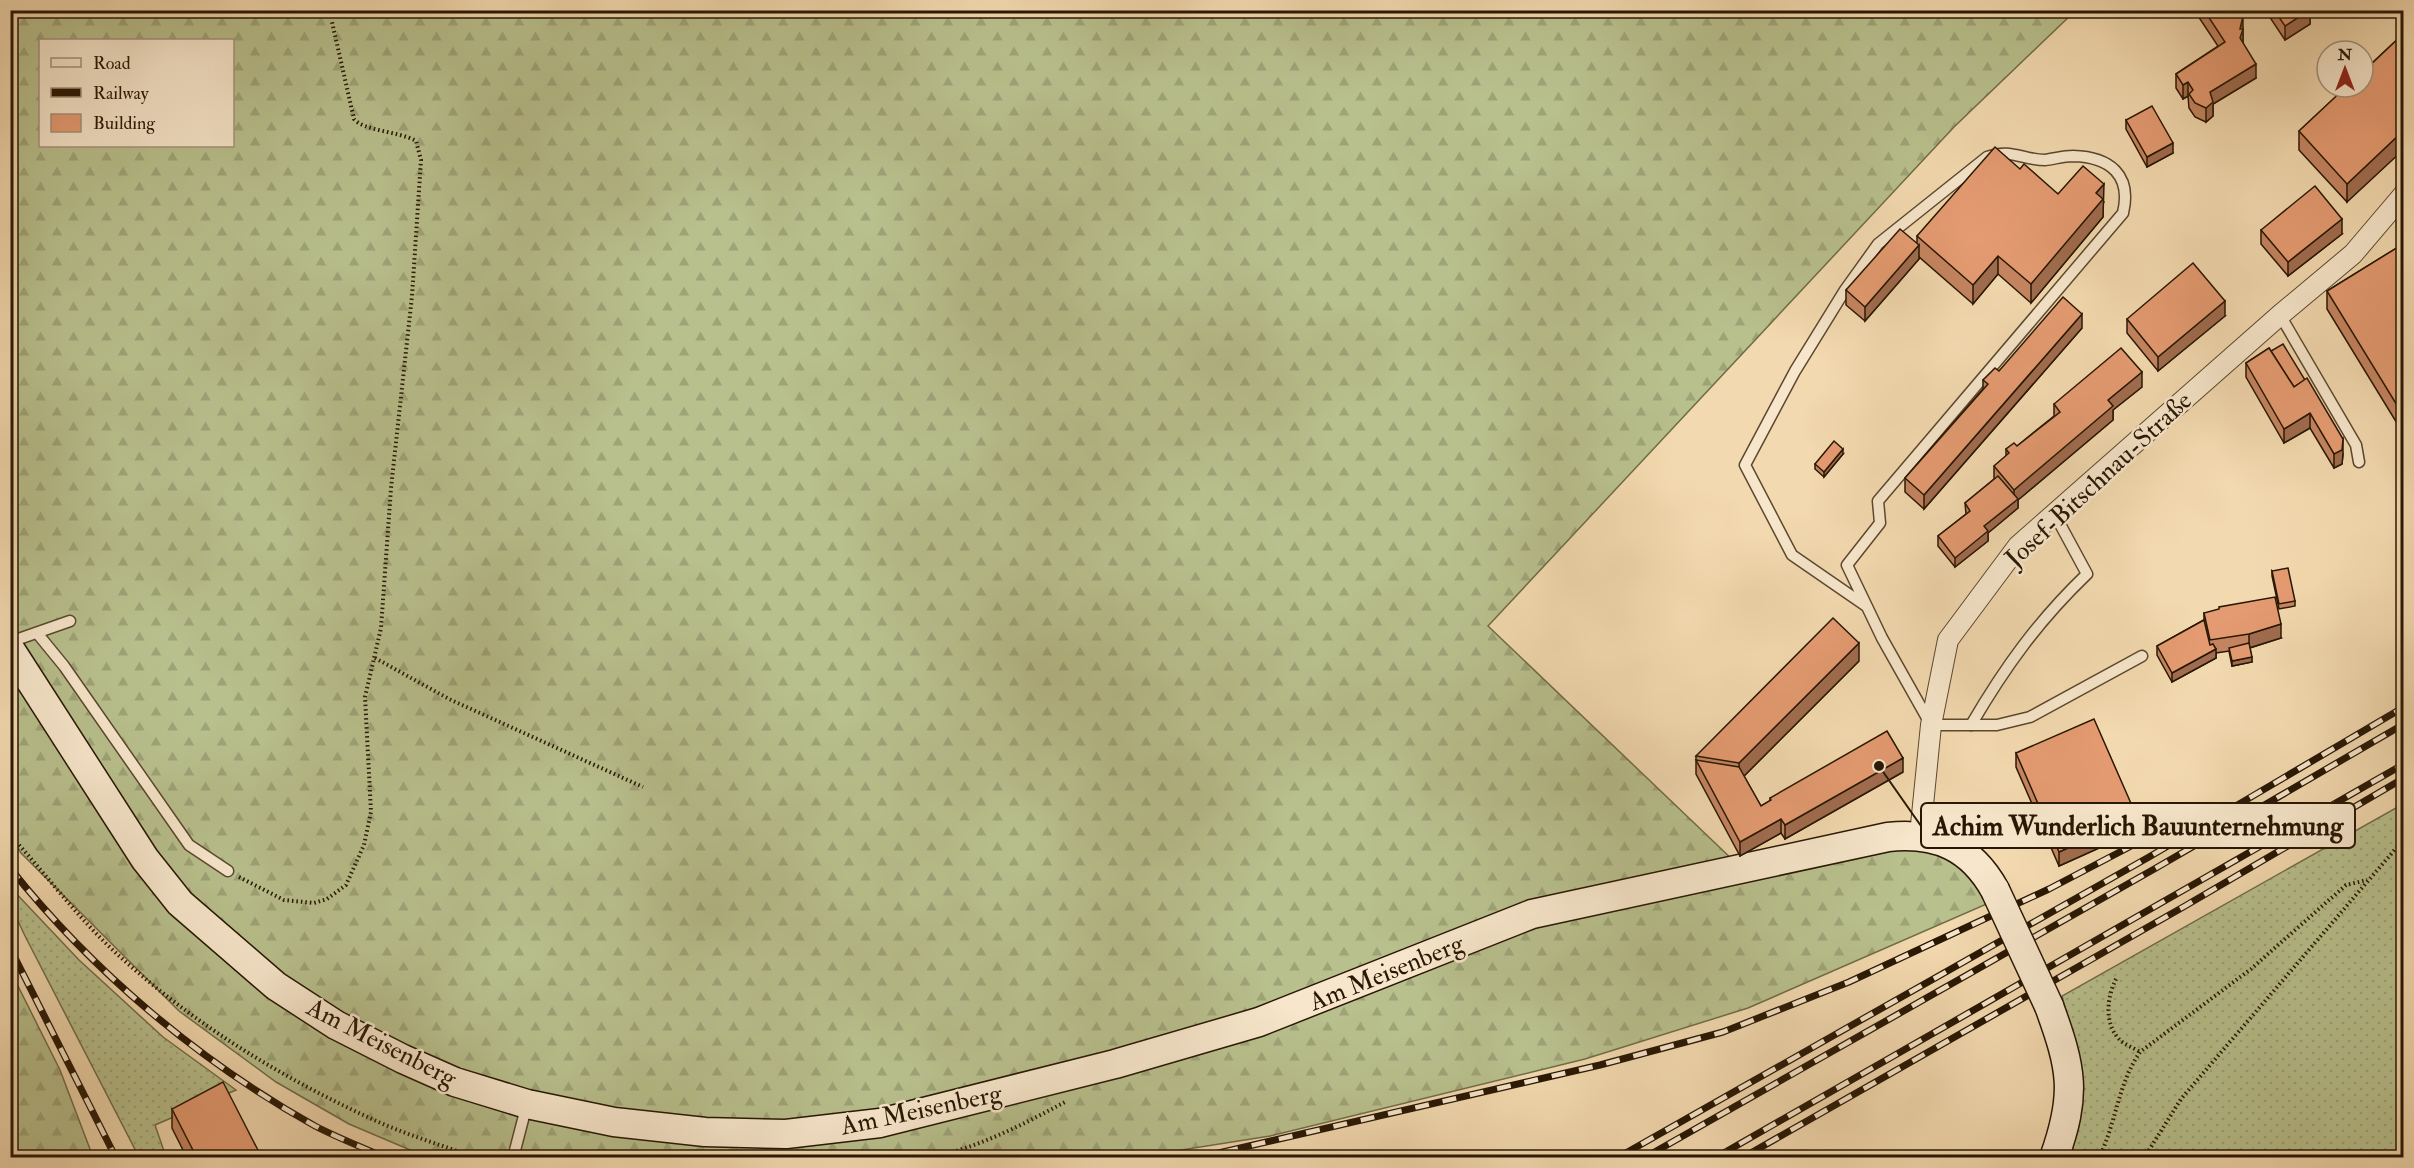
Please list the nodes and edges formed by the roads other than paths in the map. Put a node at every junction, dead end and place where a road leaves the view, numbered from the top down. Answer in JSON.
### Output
{"nodes":[{"id":1,"x":2403,"y":194,"type":"edge"},
{"id":2,"x":2280,"y":315,"type":"junction"},
{"id":3,"x":2359,"y":462,"type":"dead end"},
{"id":4,"x":2054,"y":513,"type":"junction"},
{"id":5,"x":1866,"y":606,"type":"junction"},
{"id":6,"x":70,"y":621,"type":"dead end"},
{"id":7,"x":37,"y":633,"type":"junction"},
{"id":8,"x":10,"y":642,"type":"edge"},
{"id":9,"x":10,"y":648,"type":"edge"},
{"id":10,"x":2142,"y":656,"type":"dead end"},
{"id":11,"x":1931,"y":725,"type":"junction"},
{"id":12,"x":1971,"y":725,"type":"junction"},
{"id":13,"x":1920,"y":835,"type":"junction"},
{"id":14,"x":228,"y":871,"type":"road end"},
{"id":15,"x":527,"y":1104,"type":"junction"},
{"id":16,"x":513,"y":1158,"type":"edge"},
{"id":17,"x":2054,"y":1158,"type":"edge"}],
"edges":[{"from":1,"to":2,"type":"street","name":"Josef-Bitschnau-Straße"},
{"from":2,"to":3,"type":"lane"},
{"from":2,"to":4,"type":"street","name":"Josef-Bitschnau-Straße"},
{"from":4,"to":11,"type":"street","name":"Josef-Bitschnau-Straße"},
{"from":4,"to":12,"type":"lane"},
{"from":5,"to":5,"type":"lane"},
{"from":5,"to":11,"type":"lane"},
{"from":6,"to":7,"type":"lane"},
{"from":7,"to":8,"type":"lane"},
{"from":7,"to":14,"type":"lane"},
{"from":9,"to":15,"type":"street","name":"Am Meisenberg"},
{"from":10,"to":12,"type":"lane"},
{"from":11,"to":12,"type":"lane"},
{"from":11,"to":13,"type":"street","name":"Josef-Bitschnau-Straße"},
{"from":13,"to":15,"type":"street","name":"Am Meisenberg"},
{"from":13,"to":17,"type":"street","bridge":true},
{"from":15,"to":16,"type":"lane"}]}
